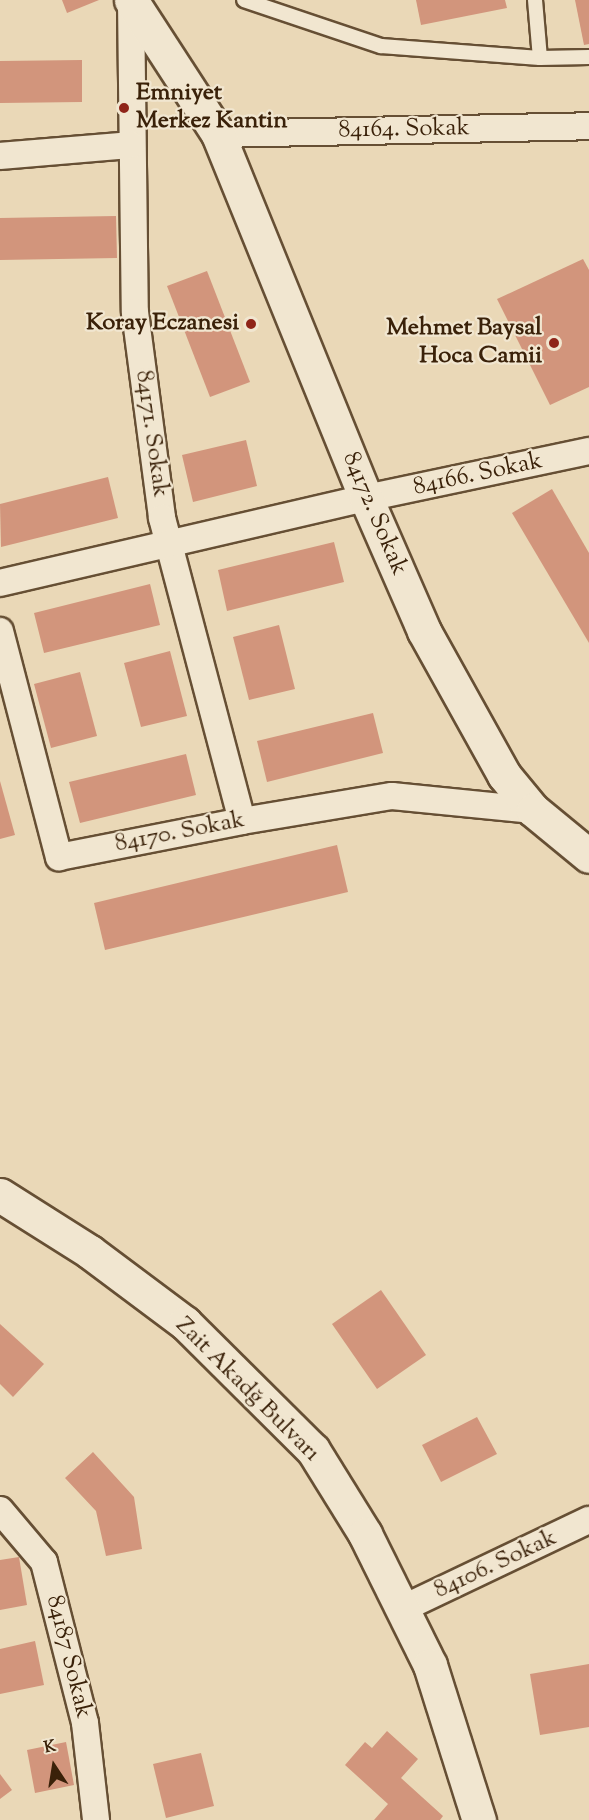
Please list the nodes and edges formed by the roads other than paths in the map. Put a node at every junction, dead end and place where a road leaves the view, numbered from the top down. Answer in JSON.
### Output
{"nodes":[{"id":1,"x":244,"y":0,"type":"edge"},
{"id":2,"x":535,"y":0,"type":"edge"},
{"id":3,"x":131,"y":1,"type":"edge"},
{"id":4,"x":589,"y":57,"type":"edge"},
{"id":5,"x":540,"y":58,"type":"junction"},
{"id":6,"x":589,"y":126,"type":"edge"},
{"id":7,"x":218,"y":134,"type":"junction"},
{"id":8,"x":132,"y":145,"type":"junction"},
{"id":9,"x":0,"y":156,"type":"edge"},
{"id":10,"x":588,"y":453,"type":"edge"},
{"id":11,"x":366,"y":498,"type":"junction"},
{"id":12,"x":170,"y":546,"type":"junction"},
{"id":13,"x":0,"y":583,"type":"edge"},
{"id":14,"x":0,"y":631,"type":"edge"},
{"id":15,"x":533,"y":810,"type":"junction"},
{"id":16,"x":242,"y":821,"type":"junction"},
{"id":17,"x":589,"y":856,"type":"edge"},
{"id":18,"x":0,"y":1195,"type":"edge"},
{"id":19,"x":0,"y":1510,"type":"edge"},
{"id":20,"x":589,"y":1520,"type":"edge"},
{"id":21,"x":402,"y":1609,"type":"junction"},
{"id":22,"x":96,"y":1820,"type":"edge"},
{"id":23,"x":479,"y":1820,"type":"edge"}],
"edges":[{"from":1,"to":5,"type":"lane"},
{"from":2,"to":5,"type":"lane"},
{"from":3,"to":7,"type":"main road","name":"84172. Sokak"},
{"from":3,"to":8,"type":"street","name":"84171. Sokak"},
{"from":4,"to":5,"type":"lane"},
{"from":6,"to":7,"type":"street","name":"84164. Sokak"},
{"from":7,"to":11,"type":"main road","name":"84172. Sokak"},
{"from":8,"to":9,"type":"street"},
{"from":8,"to":12,"type":"street","name":"84171. Sokak"},
{"from":10,"to":11,"type":"street","name":"84166. Sokak"},
{"from":11,"to":12,"type":"street","name":"84166. Sokak"},
{"from":11,"to":15,"type":"main road","name":"84172. Sokak"},
{"from":12,"to":13,"type":"street","name":"84166. Sokak"},
{"from":12,"to":16,"type":"street","name":"84171. Sokak"},
{"from":14,"to":16,"type":"street","name":"84170. Sokak"},
{"from":15,"to":16,"type":"street","name":"84170. Sokak"},
{"from":15,"to":17,"type":"main road","name":"84172. Sokak"},
{"from":18,"to":21,"type":"main road","name":"Zait Akadğ Bulvarı"},
{"from":19,"to":22,"type":"street","name":"84187 Sokak"},
{"from":20,"to":21,"type":"street","name":"84106. Sokak"},
{"from":21,"to":23,"type":"main road","name":"Zait Akadğ Bulvarı"}]}
